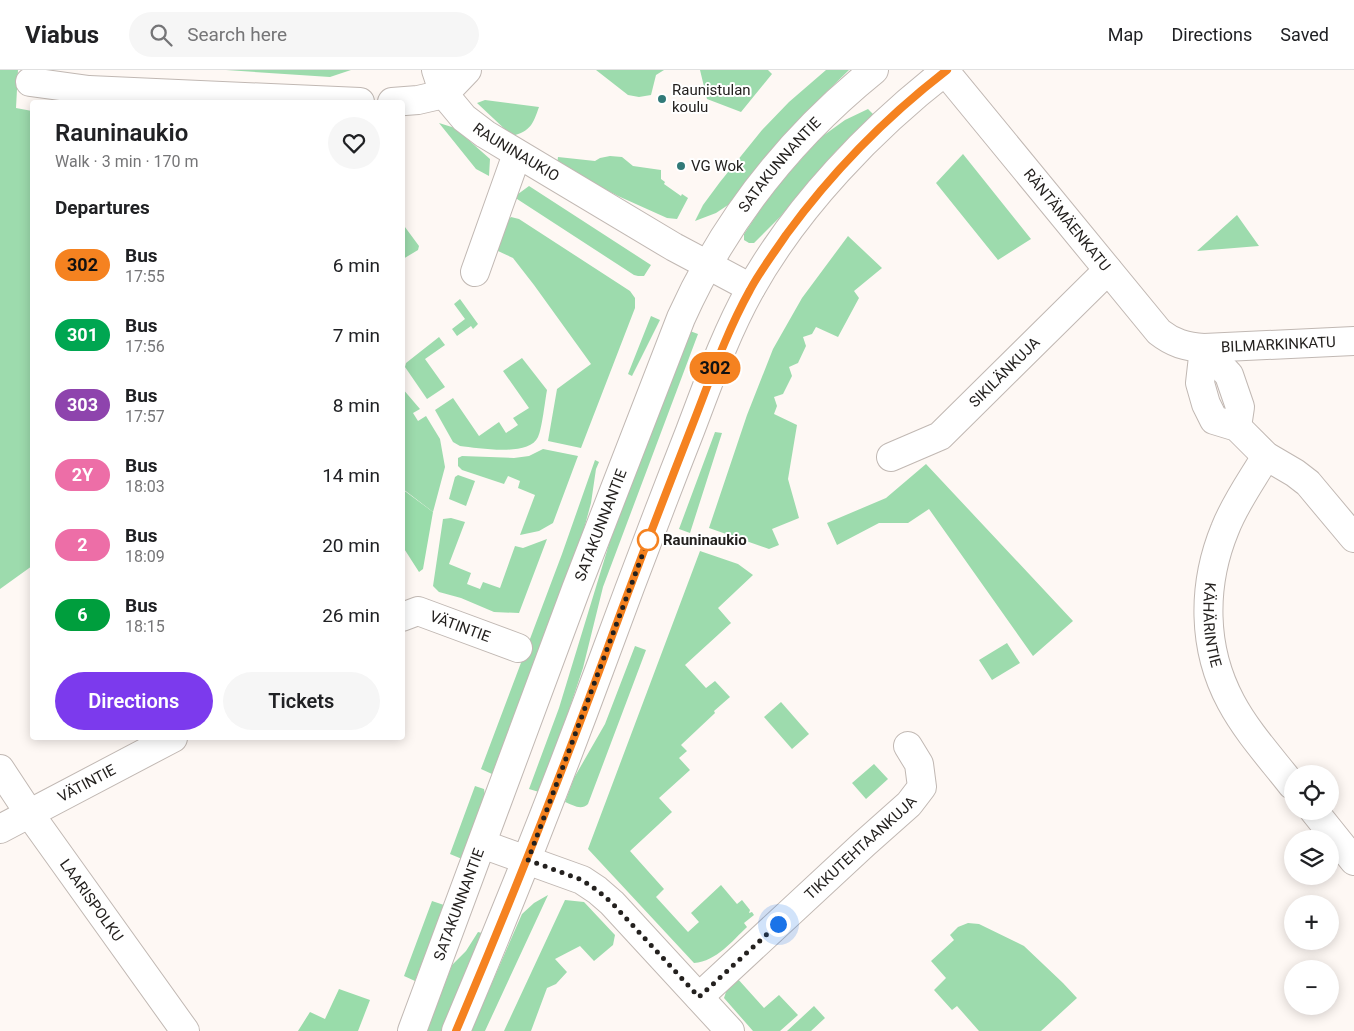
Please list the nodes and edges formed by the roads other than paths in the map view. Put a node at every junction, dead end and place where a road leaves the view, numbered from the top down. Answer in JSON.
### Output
{"nodes":[{"id":1,"x":467,"y":70,"type":"edge"},
{"id":2,"x":874,"y":70,"type":"edge"},
{"id":3,"x":945,"y":70,"type":"edge"},
{"id":4,"x":30,"y":82,"type":"dead end"},
{"id":5,"x":440,"y":82,"type":"edge"},
{"id":6,"x":92,"y":96,"type":"edge"},
{"id":7,"x":271,"y":100,"type":"edge"},
{"id":8,"x":405,"y":101,"type":"edge"},
{"id":9,"x":516,"y":154,"type":"junction"},
{"id":10,"x":707,"y":264,"type":"junction"},
{"id":11,"x":1108,"y":270,"type":"junction"},
{"id":12,"x":475,"y":272,"type":"dead end"},
{"id":13,"x":751,"y":288,"type":"junction"},
{"id":14,"x":1354,"y":341,"type":"edge"},
{"id":15,"x":1204,"y":348,"type":"junction"},
{"id":16,"x":1266,"y":456,"type":"junction"},
{"id":17,"x":891,"y":457,"type":"dead end"},
{"id":18,"x":1354,"y":538,"type":"edge"},
{"id":19,"x":405,"y":616,"type":"edge"},
{"id":20,"x":518,"y":648,"type":"dead end"},
{"id":21,"x":169,"y":740,"type":"edge"},
{"id":22,"x":908,"y":746,"type":"dead end"},
{"id":23,"x":0,"y":769,"type":"edge"},
{"id":24,"x":1284,"y":775,"type":"edge"},
{"id":25,"x":29,"y":813,"type":"junction"},
{"id":26,"x":1321,"y":820,"type":"edge"},
{"id":27,"x":0,"y":829,"type":"edge"},
{"id":28,"x":482,"y":844,"type":"junction"},
{"id":29,"x":528,"y":860,"type":"junction"},
{"id":30,"x":1354,"y":861,"type":"edge"},
{"id":31,"x":699,"y":997,"type":"junction"},
{"id":32,"x":180,"y":1029,"type":"edge"},
{"id":33,"x":412,"y":1031,"type":"edge"},
{"id":34,"x":456,"y":1031,"type":"edge"},
{"id":35,"x":730,"y":1031,"type":"edge"}],
"edges":[{"from":1,"to":5,"type":"street"},
{"from":2,"to":10,"type":"street","name":"SATAKUNNANTIE"},
{"from":3,"to":11,"type":"street","name":"RÄNTÄMÄENKATU"},
{"from":3,"to":13,"type":"street"},
{"from":4,"to":6,"type":"street"},
{"from":5,"to":8,"type":"street"},
{"from":5,"to":9,"type":"street","name":"RAUNINAUKIO"},
{"from":6,"to":7,"type":"street"},
{"from":9,"to":10,"type":"street","name":"RAUNINAUKIO"},
{"from":9,"to":12,"type":"street"},
{"from":10,"to":13,"type":"street","name":"RAUNINAUKIO"},
{"from":10,"to":28,"type":"street","name":"SATAKUNNANTIE"},
{"from":11,"to":15,"type":"street","name":"RÄNTÄMÄENKATU"},
{"from":11,"to":17,"type":"street","name":"SIKILÄNKUJA"},
{"from":13,"to":29,"type":"street"},
{"from":14,"to":15,"type":"street","name":"BILMARKINKATU"},
{"from":15,"to":16,"type":"street"},
{"from":16,"to":18,"type":"street"},
{"from":16,"to":24,"type":"street","name":"KÄHÄRINTIE"},
{"from":19,"to":20,"type":"street","name":"VÄTINTIE"},
{"from":21,"to":25,"type":"street","name":"VÄTINTIE"},
{"from":22,"to":31,"type":"street","name":"TIKKUTEHTAANKUJA"},
{"from":23,"to":25,"type":"street","name":"LAARISPOLKU"},
{"from":25,"to":27,"type":"street","name":"VÄTINTIE"},
{"from":25,"to":32,"type":"street","name":"LAARISPOLKU"},
{"from":26,"to":30,"type":"street"},
{"from":28,"to":29,"type":"street"},
{"from":28,"to":33,"type":"street","name":"SATAKUNNANTIE"},
{"from":29,"to":31,"type":"street"},
{"from":29,"to":34,"type":"street"},
{"from":31,"to":35,"type":"street"}]}
